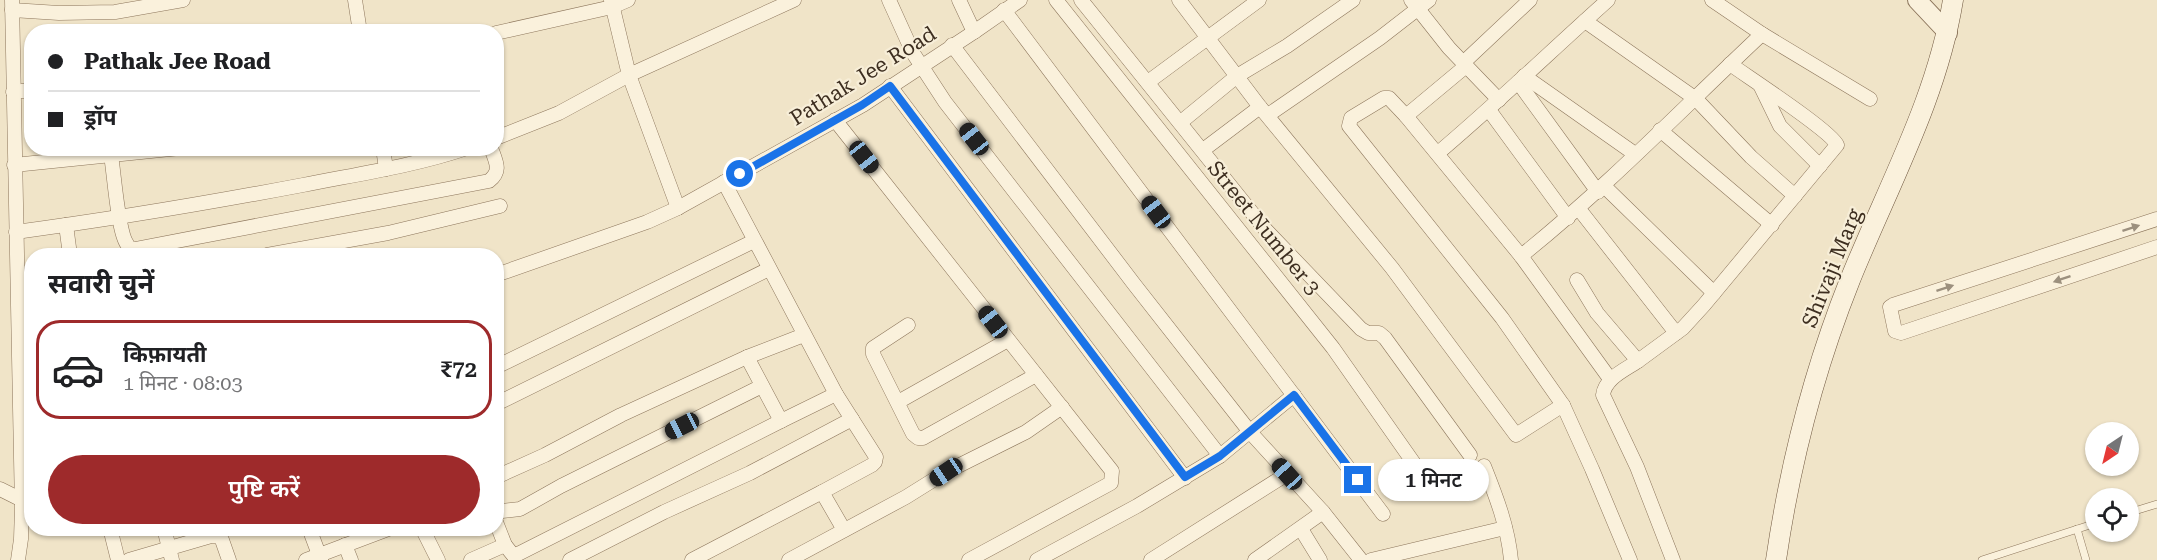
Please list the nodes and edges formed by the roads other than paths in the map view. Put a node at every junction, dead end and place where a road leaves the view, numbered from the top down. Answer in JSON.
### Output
{"nodes":[{"id":1,"x":183,"y":0,"type":"edge"},
{"id":2,"x":355,"y":0,"type":"edge"},
{"id":3,"x":628,"y":0,"type":"edge"},
{"id":4,"x":794,"y":0,"type":"edge"},
{"id":5,"x":889,"y":0,"type":"edge"},
{"id":6,"x":959,"y":0,"type":"edge"},
{"id":7,"x":1020,"y":0,"type":"edge"},
{"id":8,"x":1056,"y":0,"type":"edge"},
{"id":9,"x":1081,"y":0,"type":"edge"},
{"id":10,"x":1179,"y":0,"type":"edge"},
{"id":11,"x":1259,"y":0,"type":"edge"},
{"id":12,"x":1353,"y":0,"type":"edge"},
{"id":13,"x":1530,"y":0,"type":"edge"},
{"id":14,"x":1608,"y":0,"type":"edge"},
{"id":15,"x":1712,"y":0,"type":"edge"},
{"id":16,"x":1917,"y":0,"type":"edge"},
{"id":17,"x":1953,"y":0,"type":"edge"},
{"id":18,"x":1419,"y":3,"type":"edge"},
{"id":19,"x":612,"y":4,"type":"edge"},
{"id":20,"x":12,"y":5,"type":"edge"},
{"id":21,"x":1004,"y":10,"type":"junction"},
{"id":22,"x":1585,"y":21,"type":"junction"},
{"id":23,"x":359,"y":24,"type":"edge"},
{"id":24,"x":504,"y":31,"type":"edge"},
{"id":25,"x":974,"y":32,"type":"junction"},
{"id":26,"x":1948,"y":33,"type":"junction"},
{"id":27,"x":1761,"y":34,"type":"junction"},
{"id":28,"x":1207,"y":37,"type":"junction"},
{"id":29,"x":952,"y":45,"type":"junction"},
{"id":30,"x":1465,"y":64,"type":"junction"},
{"id":31,"x":1730,"y":64,"type":"junction"},
{"id":32,"x":920,"y":66,"type":"junction"},
{"id":33,"x":629,"y":75,"type":"junction"},
{"id":34,"x":1237,"y":76,"type":"junction"},
{"id":35,"x":1521,"y":79,"type":"junction"},
{"id":36,"x":1149,"y":82,"type":"junction"},
{"id":37,"x":9,"y":84,"type":"edge"},
{"id":38,"x":1760,"y":85,"type":"junction"},
{"id":39,"x":890,"y":86,"type":"junction"},
{"id":40,"x":24,"y":88,"type":"edge"},
{"id":41,"x":1696,"y":99,"type":"junction"},
{"id":42,"x":1870,"y":99,"type":"dead end"},
{"id":43,"x":1494,"y":105,"type":"junction"},
{"id":44,"x":1264,"y":111,"type":"junction"},
{"id":45,"x":1406,"y":116,"type":"junction"},
{"id":46,"x":835,"y":120,"type":"junction"},
{"id":47,"x":1181,"y":122,"type":"junction"},
{"id":48,"x":1660,"y":130,"type":"junction"},
{"id":49,"x":504,"y":135,"type":"edge"},
{"id":50,"x":1203,"y":150,"type":"junction"},
{"id":51,"x":1438,"y":153,"type":"junction"},
{"id":52,"x":1635,"y":154,"type":"junction"},
{"id":53,"x":105,"y":156,"type":"edge"},
{"id":54,"x":111,"y":156,"type":"edge"},
{"id":55,"x":384,"y":156,"type":"edge"},
{"id":56,"x":443,"y":156,"type":"edge"},
{"id":57,"x":494,"y":156,"type":"edge"},
{"id":58,"x":1820,"y":166,"type":"junction"},
{"id":59,"x":386,"y":169,"type":"junction"},
{"id":60,"x":9,"y":173,"type":"edge"},
{"id":61,"x":724,"y":182,"type":"junction"},
{"id":62,"x":1601,"y":189,"type":"junction"},
{"id":63,"x":1795,"y":196,"type":"junction"},
{"id":64,"x":500,"y":206,"type":"dead end"},
{"id":65,"x":678,"y":208,"type":"junction"},
{"id":66,"x":1574,"y":213,"type":"junction"},
{"id":67,"x":120,"y":218,"type":"junction"},
{"id":68,"x":2157,"y":219,"type":"edge"},
{"id":69,"x":66,"y":225,"type":"junction"},
{"id":70,"x":1772,"y":225,"type":"junction"},
{"id":71,"x":16,"y":232,"type":"junction"},
{"id":72,"x":754,"y":241,"type":"junction"},
{"id":73,"x":2157,"y":247,"type":"edge"},
{"id":74,"x":69,"y":248,"type":"edge"},
{"id":75,"x":125,"y":248,"type":"edge"},
{"id":76,"x":140,"y":248,"type":"edge"},
{"id":77,"x":306,"y":248,"type":"edge"},
{"id":78,"x":1521,"y":256,"type":"junction"},
{"id":79,"x":769,"y":269,"type":"junction"},
{"id":80,"x":504,"y":272,"type":"edge"},
{"id":81,"x":1577,"y":280,"type":"dead end"},
{"id":82,"x":1714,"y":293,"type":"junction"},
{"id":83,"x":908,"y":325,"type":"dead end"},
{"id":84,"x":1676,"y":333,"type":"junction"},
{"id":85,"x":804,"y":335,"type":"junction"},
{"id":86,"x":1008,"y":340,"type":"junction"},
{"id":87,"x":747,"y":357,"type":"junction"},
{"id":88,"x":1638,"y":361,"type":"junction"},
{"id":89,"x":504,"y":363,"type":"edge"},
{"id":90,"x":1036,"y":375,"type":"junction"},
{"id":91,"x":1610,"y":379,"type":"junction"},
{"id":92,"x":762,"y":386,"type":"junction"},
{"id":93,"x":836,"y":394,"type":"junction"},
{"id":94,"x":1294,"y":395,"type":"junction"},
{"id":95,"x":504,"y":400,"type":"edge"},
{"id":96,"x":898,"y":402,"type":"junction"},
{"id":97,"x":1563,"y":405,"type":"junction"},
{"id":98,"x":1062,"y":407,"type":"junction"},
{"id":99,"x":852,"y":419,"type":"junction"},
{"id":100,"x":781,"y":421,"type":"junction"},
{"id":101,"x":1250,"y":432,"type":"junction"},
{"id":102,"x":1220,"y":456,"type":"junction"},
{"id":103,"x":1470,"y":456,"type":"dead end"},
{"id":104,"x":1484,"y":466,"type":"dead end"},
{"id":105,"x":504,"y":473,"type":"edge"},
{"id":106,"x":1287,"y":474,"type":"junction"},
{"id":107,"x":1185,"y":477,"type":"junction"},
{"id":108,"x":0,"y":489,"type":"edge"},
{"id":109,"x":1432,"y":489,"type":"dead end"},
{"id":110,"x":822,"y":492,"type":"junction"},
{"id":111,"x":22,"y":500,"type":"junction"},
{"id":112,"x":2157,"y":504,"type":"edge"},
{"id":113,"x":2139,"y":510,"type":"edge"},
{"id":114,"x":504,"y":511,"type":"edge"},
{"id":115,"x":1323,"y":512,"type":"junction"},
{"id":116,"x":1383,"y":514,"type":"dead end"},
{"id":117,"x":2085,"y":526,"type":"edge"},
{"id":118,"x":1505,"y":528,"type":"junction"},
{"id":119,"x":1301,"y":529,"type":"junction"},
{"id":120,"x":2077,"y":529,"type":"junction"},
{"id":121,"x":844,"y":530,"type":"junction"},
{"id":122,"x":112,"y":536,"type":"edge"},
{"id":123,"x":166,"y":536,"type":"edge"},
{"id":124,"x":211,"y":536,"type":"edge"},
{"id":125,"x":220,"y":536,"type":"edge"},
{"id":126,"x":311,"y":536,"type":"edge"},
{"id":127,"x":369,"y":536,"type":"edge"},
{"id":128,"x":426,"y":536,"type":"edge"},
{"id":129,"x":502,"y":536,"type":"edge"},
{"id":130,"x":345,"y":545,"type":"junction"},
{"id":131,"x":506,"y":545,"type":"junction"},
{"id":132,"x":170,"y":554,"type":"edge"},
{"id":133,"x":315,"y":558,"type":"edge"},
{"id":134,"x":18,"y":560,"type":"edge"},
{"id":135,"x":118,"y":560,"type":"edge"},
{"id":136,"x":129,"y":560,"type":"edge"},
{"id":137,"x":229,"y":560,"type":"edge"},
{"id":138,"x":351,"y":560,"type":"edge"},
{"id":139,"x":438,"y":560,"type":"edge"},
{"id":140,"x":471,"y":560,"type":"edge"},
{"id":141,"x":570,"y":560,"type":"edge"},
{"id":142,"x":692,"y":560,"type":"edge"},
{"id":143,"x":789,"y":560,"type":"edge"},
{"id":144,"x":969,"y":560,"type":"edge"},
{"id":145,"x":1038,"y":560,"type":"edge"},
{"id":146,"x":1151,"y":560,"type":"edge"},
{"id":147,"x":1255,"y":560,"type":"edge"},
{"id":148,"x":1320,"y":560,"type":"edge"},
{"id":149,"x":1361,"y":560,"type":"edge"},
{"id":150,"x":1371,"y":560,"type":"edge"},
{"id":151,"x":1511,"y":560,"type":"edge"},
{"id":152,"x":1630,"y":560,"type":"edge"},
{"id":153,"x":1673,"y":560,"type":"edge"},
{"id":154,"x":1776,"y":560,"type":"edge"},
{"id":155,"x":1982,"y":560,"type":"edge"},
{"id":156,"x":2086,"y":560,"type":"edge"}],
"edges":[{"from":1,"to":20,"type":"street"},
{"from":2,"to":23,"type":"street"},
{"from":3,"to":19,"type":"street"},
{"from":4,"to":33,"type":"street"},
{"from":5,"to":32,"type":"street"},
{"from":6,"to":25,"type":"street"},
{"from":7,"to":21,"type":"street","name":"Pathak Jee Road"},
{"from":8,"to":109,"type":"street","name":"Street Number 3"},
{"from":9,"to":36,"type":"street"},
{"from":10,"to":28,"type":"street"},
{"from":11,"to":28,"type":"street"},
{"from":12,"to":34,"type":"street"},
{"from":13,"to":30,"type":"street"},
{"from":14,"to":22,"type":"street"},
{"from":15,"to":27,"type":"street"},
{"from":16,"to":26,"type":"street"},
{"from":17,"to":26,"type":"main road","name":"Shivaji Marg"},
{"from":18,"to":30,"type":"street"},
{"from":18,"to":44,"type":"street"},
{"from":19,"to":24,"type":"street"},
{"from":19,"to":33,"type":"street"},
{"from":20,"to":37,"type":"street"},
{"from":21,"to":25,"type":"street","name":"Pathak Jee Road"},
{"from":21,"to":94,"type":"street"},
{"from":22,"to":35,"type":"street"},
{"from":22,"to":41,"type":"street"},
{"from":25,"to":29,"type":"street","name":"Pathak Jee Road"},
{"from":26,"to":154,"type":"main road","name":"Shivaji Marg"},
{"from":27,"to":31,"type":"street"},
{"from":27,"to":42,"type":"street"},
{"from":28,"to":34,"type":"street"},
{"from":28,"to":36,"type":"street"},
{"from":29,"to":32,"type":"street","name":"Pathak Jee Road"},
{"from":29,"to":101,"type":"street"},
{"from":30,"to":43,"type":"street"},
{"from":30,"to":45,"type":"street"},
{"from":31,"to":38,"type":"street"},
{"from":31,"to":41,"type":"street"},
{"from":32,"to":39,"type":"street","name":"Pathak Jee Road"},
{"from":32,"to":102,"type":"street"},
{"from":33,"to":49,"type":"street"},
{"from":33,"to":65,"type":"street"},
{"from":34,"to":44,"type":"street"},
{"from":34,"to":47,"type":"street"},
{"from":35,"to":43,"type":"street"},
{"from":35,"to":52,"type":"street"},
{"from":35,"to":62,"type":"street"},
{"from":36,"to":47,"type":"street"},
{"from":37,"to":40,"type":"street"},
{"from":37,"to":60,"type":"street"},
{"from":38,"to":58,"type":"street"},
{"from":38,"to":58,"type":"street"},
{"from":39,"to":46,"type":"street","name":"Pathak Jee Road"},
{"from":39,"to":107,"type":"street"},
{"from":41,"to":48,"type":"street"},
{"from":41,"to":63,"type":"street"},
{"from":43,"to":51,"type":"street"},
{"from":43,"to":66,"type":"street"},
{"from":44,"to":50,"type":"street"},
{"from":44,"to":97,"type":"street"},
{"from":45,"to":51,"type":"street"},
{"from":45,"to":97,"type":"street"},
{"from":46,"to":61,"type":"street","name":"Pathak Jee Road"},
{"from":46,"to":86,"type":"street"},
{"from":47,"to":50,"type":"street"},
{"from":48,"to":52,"type":"street"},
{"from":48,"to":70,"type":"street"},
{"from":50,"to":103,"type":"street"},
{"from":51,"to":78,"type":"street"},
{"from":52,"to":62,"type":"street"},
{"from":53,"to":60,"type":"street"},
{"from":54,"to":67,"type":"street"},
{"from":55,"to":59,"type":"street"},
{"from":56,"to":59,"type":"street"},
{"from":57,"to":76,"type":"street"},
{"from":58,"to":63,"type":"street"},
{"from":59,"to":67,"type":"street"},
{"from":60,"to":71,"type":"street"},
{"from":61,"to":65,"type":"street","name":"Pathak Jee Road"},
{"from":61,"to":72,"type":"street"},
{"from":62,"to":66,"type":"street"},
{"from":62,"to":82,"type":"street"},
{"from":63,"to":70,"type":"street"},
{"from":64,"to":77,"type":"street"},
{"from":65,"to":80,"type":"street","name":"Pathak Jee Road"},
{"from":66,"to":78,"type":"street"},
{"from":66,"to":84,"type":"street"},
{"from":67,"to":69,"type":"street"},
{"from":67,"to":75,"type":"street"},
{"from":73,"to":68,"type":"street","one_way":true},
{"from":69,"to":71,"type":"street"},
{"from":69,"to":74,"type":"street"},
{"from":70,"to":82,"type":"street"},
{"from":71,"to":111,"type":"street"},
{"from":72,"to":79,"type":"street"},
{"from":72,"to":89,"type":"street"},
{"from":78,"to":91,"type":"street"},
{"from":79,"to":85,"type":"street"},
{"from":79,"to":95,"type":"street"},
{"from":81,"to":88,"type":"street"},
{"from":82,"to":84,"type":"street"},
{"from":83,"to":96,"type":"street"},
{"from":84,"to":88,"type":"street"},
{"from":85,"to":87,"type":"street"},
{"from":85,"to":93,"type":"street"},
{"from":86,"to":90,"type":"street"},
{"from":86,"to":96,"type":"street"},
{"from":87,"to":92,"type":"street"},
{"from":87,"to":105,"type":"street"},
{"from":88,"to":91,"type":"street"},
{"from":90,"to":96,"type":"street"},
{"from":90,"to":98,"type":"street"},
{"from":91,"to":153,"type":"street"},
{"from":92,"to":100,"type":"street"},
{"from":92,"to":114,"type":"street"},
{"from":93,"to":99,"type":"street"},
{"from":93,"to":100,"type":"street"},
{"from":94,"to":101,"type":"street"},
{"from":94,"to":116,"type":"street"},
{"from":97,"to":152,"type":"street"},
{"from":98,"to":121,"type":"street"},
{"from":98,"to":144,"type":"street"},
{"from":99,"to":110,"type":"street"},
{"from":99,"to":141,"type":"street"},
{"from":100,"to":131,"type":"street"},
{"from":101,"to":102,"type":"street"},
{"from":101,"to":106,"type":"street"},
{"from":102,"to":107,"type":"street"},
{"from":104,"to":118,"type":"street"},
{"from":106,"to":115,"type":"street"},
{"from":106,"to":146,"type":"street"},
{"from":107,"to":145,"type":"street"},
{"from":108,"to":111,"type":"street"},
{"from":110,"to":121,"type":"street"},
{"from":110,"to":142,"type":"street"},
{"from":111,"to":134,"type":"street"},
{"from":112,"to":113,"type":"lane"},
{"from":115,"to":119,"type":"street"},
{"from":115,"to":149,"type":"street"},
{"from":117,"to":120,"type":"lane"},
{"from":118,"to":150,"type":"street"},
{"from":118,"to":151,"type":"street"},
{"from":119,"to":147,"type":"street"},
{"from":119,"to":148,"type":"street"},
{"from":120,"to":155,"type":"lane"},
{"from":120,"to":156,"type":"lane"},
{"from":121,"to":143,"type":"street"},
{"from":122,"to":135,"type":"street"},
{"from":123,"to":132,"type":"street"},
{"from":124,"to":132,"type":"street"},
{"from":125,"to":137,"type":"street"},
{"from":126,"to":133,"type":"street"},
{"from":127,"to":130,"type":"street"},
{"from":128,"to":139,"type":"street"},
{"from":129,"to":131,"type":"street"},
{"from":130,"to":133,"type":"street"},
{"from":130,"to":138,"type":"street"},
{"from":131,"to":140,"type":"street"},
{"from":132,"to":136,"type":"street"}]}
